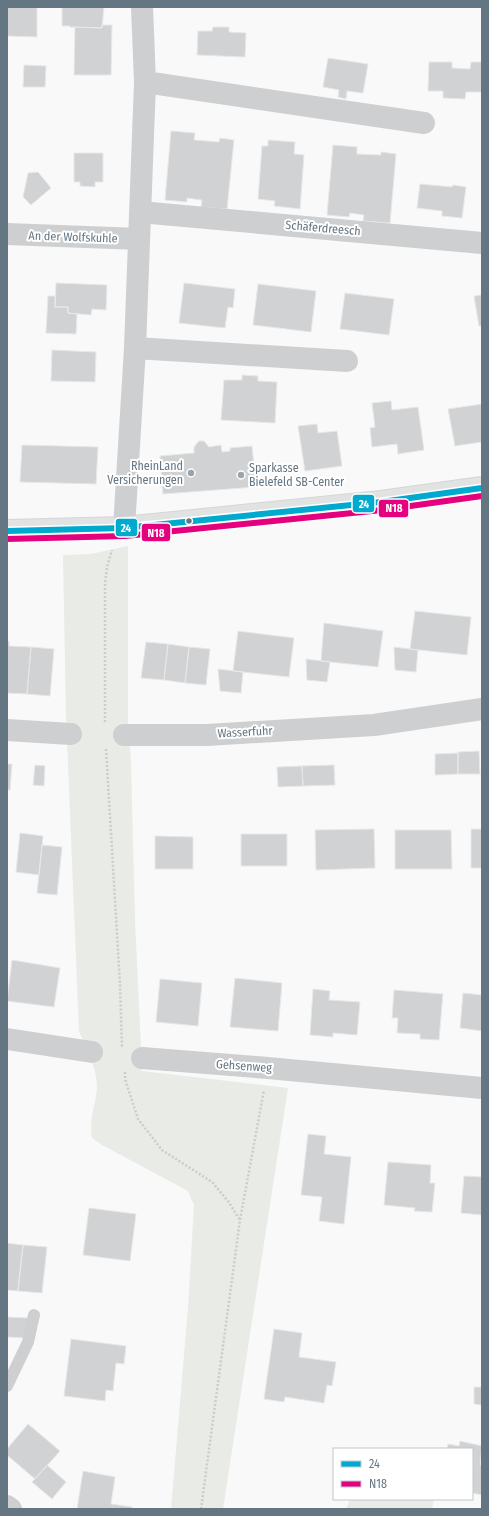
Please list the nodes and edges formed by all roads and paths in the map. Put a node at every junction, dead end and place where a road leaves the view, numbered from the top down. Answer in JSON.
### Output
{"nodes":[{"id":1,"x":142,"y":7,"type":"edge"},
{"id":2,"x":145,"y":82,"type":"junction"},
{"id":3,"x":424,"y":124,"type":"dead end"},
{"id":4,"x":140,"y":212,"type":"junction"},
{"id":5,"x":7,"y":234,"type":"edge"},
{"id":6,"x":139,"y":239,"type":"junction"},
{"id":7,"x":482,"y":243,"type":"edge"},
{"id":8,"x":135,"y":348,"type":"junction"},
{"id":9,"x":347,"y":361,"type":"dead end"},
{"id":10,"x":482,"y":488,"type":"edge"},
{"id":11,"x":7,"y":531,"type":"edge"},
{"id":12,"x":119,"y":536,"type":"junction"},
{"id":13,"x":482,"y":709,"type":"edge"},
{"id":14,"x":7,"y":730,"type":"edge"},
{"id":15,"x":71,"y":734,"type":"dead end"},
{"id":16,"x":114,"y":735,"type":"junction"},
{"id":17,"x":7,"y":1039,"type":"edge"},
{"id":18,"x":92,"y":1052,"type":"dead end"},
{"id":19,"x":132,"y":1057,"type":"joint"},
{"id":20,"x":268,"y":1068,"type":"junction"},
{"id":21,"x":125,"y":1071,"type":"dead end"},
{"id":22,"x":482,"y":1088,"type":"edge"},
{"id":23,"x":240,"y":1220,"type":"junction"},
{"id":24,"x":34,"y":1315,"type":"dead end"},
{"id":25,"x":7,"y":1386,"type":"edge"},
{"id":26,"x":7,"y":1506,"type":"edge"},
{"id":27,"x":11,"y":1509,"type":"edge"},
{"id":28,"x":201,"y":1509,"type":"edge"}],
"edges":[{"from":1,"to":2,"type":"street"},
{"from":2,"to":3,"type":"street"},
{"from":2,"to":4,"type":"street"},
{"from":4,"to":6,"type":"street"},
{"from":4,"to":7,"type":"street","name":"Schäferdreesch"},
{"from":5,"to":6,"type":"street","name":"An der Wolfskuhle"},
{"from":6,"to":8,"type":"street"},
{"from":8,"to":9,"type":"street"},
{"from":8,"to":12,"type":"street"},
{"from":10,"to":12,"type":"main road"},
{"from":11,"to":12,"type":"main road"},
{"from":12,"to":16,"type":"path"},
{"from":13,"to":16,"type":"street","name":"Wasserfuhr"},
{"from":14,"to":15,"type":"street"},
{"from":16,"to":19,"type":"path"},
{"from":17,"to":18,"type":"street"},
{"from":19,"to":20,"type":"street","name":"Gehsenweg"},
{"from":20,"to":22,"type":"street","name":"Gehsenweg"},
{"from":20,"to":23,"type":"path"},
{"from":21,"to":23,"type":"path"},
{"from":23,"to":28,"type":"path"},
{"from":24,"to":25,"type":"lane"},
{"from":26,"to":27,"type":"street"}]}
